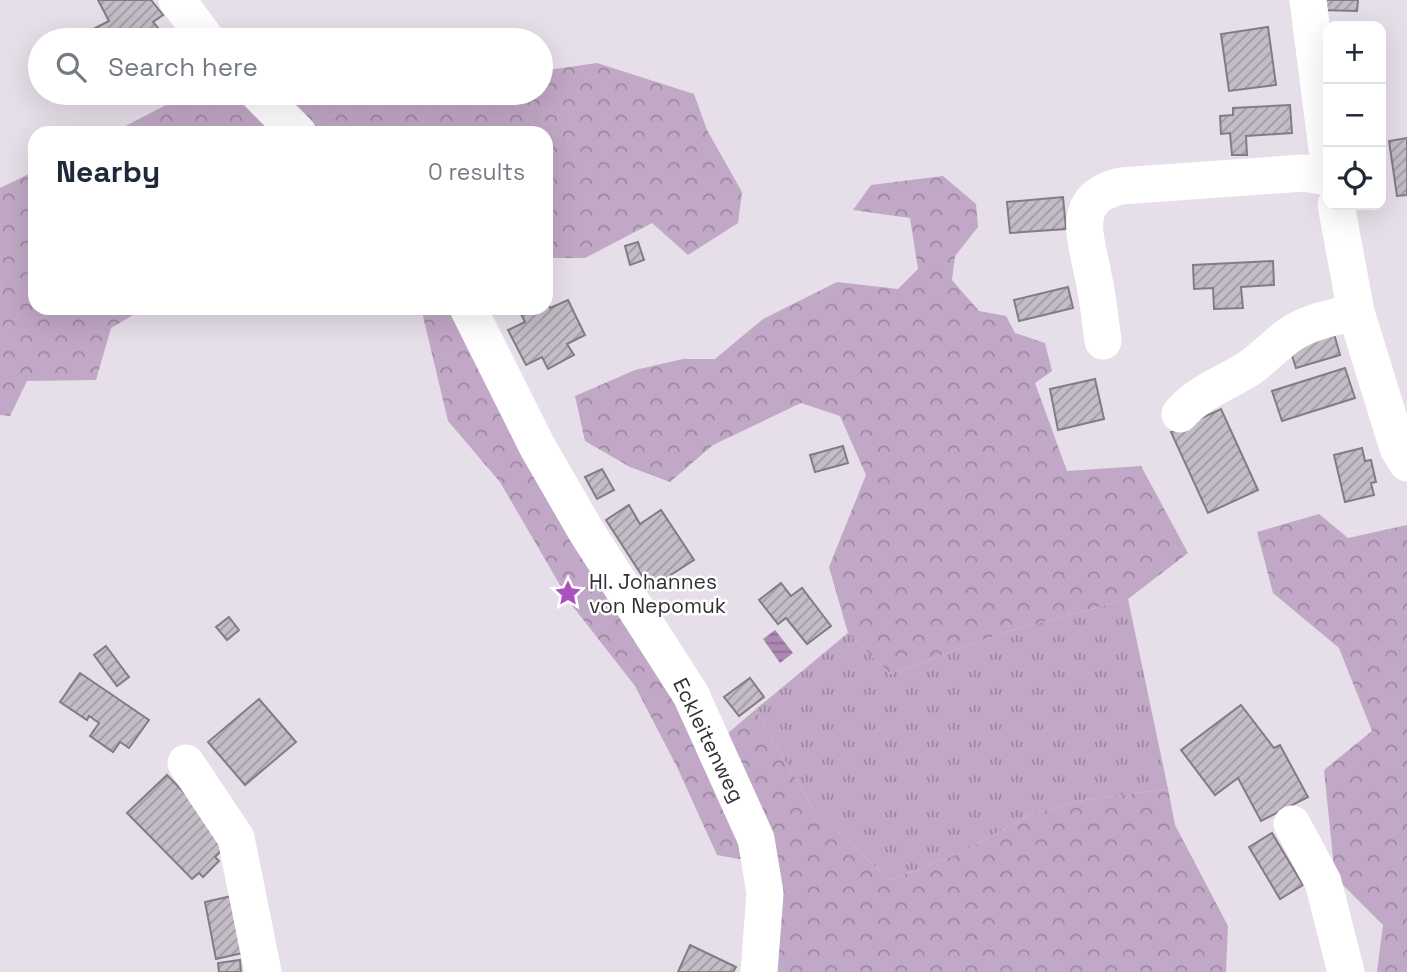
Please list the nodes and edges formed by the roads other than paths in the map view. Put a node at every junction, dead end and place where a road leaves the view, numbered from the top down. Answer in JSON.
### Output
{"nodes":[{"id":1,"x":177,"y":0,"type":"edge"},
{"id":2,"x":1308,"y":0,"type":"edge"},
{"id":3,"x":198,"y":28,"type":"edge"},
{"id":4,"x":270,"y":105,"type":"edge"},
{"id":5,"x":291,"y":126,"type":"edge"},
{"id":6,"x":1327,"y":147,"type":"edge"},
{"id":7,"x":1323,"y":176,"type":"edge"},
{"id":8,"x":1337,"y":210,"type":"edge"},
{"id":9,"x":1356,"y":312,"type":"junction"},
{"id":10,"x":472,"y":315,"type":"edge"},
{"id":11,"x":1104,"y":341,"type":"dead end"},
{"id":12,"x":1180,"y":414,"type":"dead end"},
{"id":13,"x":1407,"y":463,"type":"edge"},
{"id":14,"x":186,"y":764,"type":"dead end"},
{"id":15,"x":1292,"y":824,"type":"dead end"},
{"id":16,"x":263,"y":972,"type":"edge"},
{"id":17,"x":759,"y":972,"type":"edge"},
{"id":18,"x":1346,"y":972,"type":"edge"}],
"edges":[{"from":1,"to":3,"type":"street"},
{"from":2,"to":6,"type":"street"},
{"from":4,"to":5,"type":"street"},
{"from":7,"to":11,"type":"street"},
{"from":8,"to":9,"type":"street"},
{"from":9,"to":12,"type":"street"},
{"from":9,"to":13,"type":"street"},
{"from":10,"to":17,"type":"street","name":"Eckleitenweg"},
{"from":14,"to":16,"type":"street"},
{"from":15,"to":18,"type":"street"}]}
